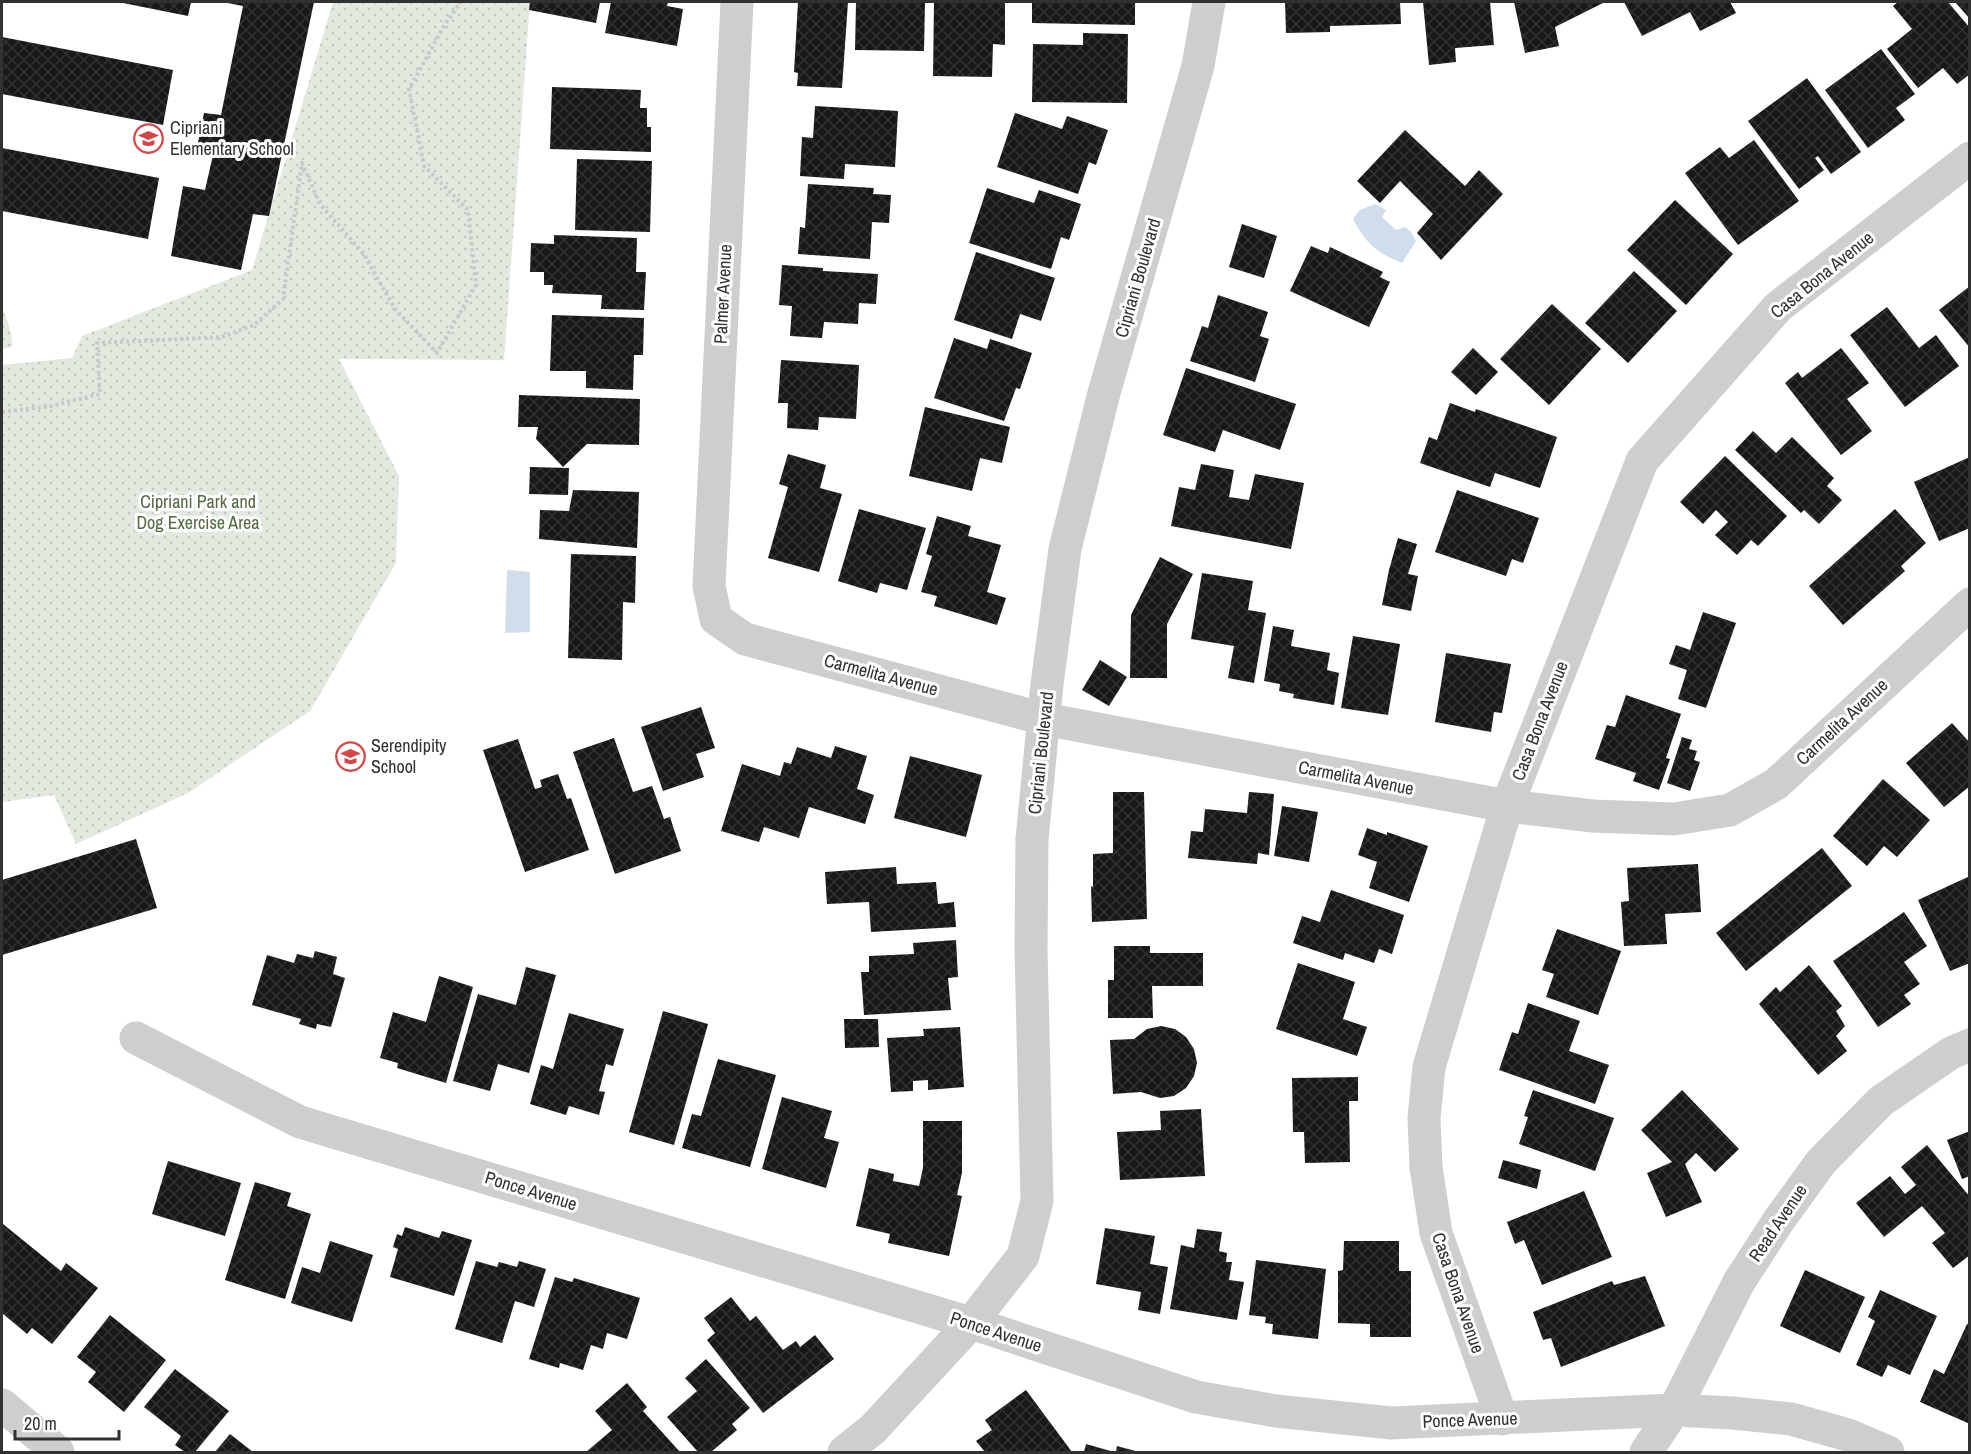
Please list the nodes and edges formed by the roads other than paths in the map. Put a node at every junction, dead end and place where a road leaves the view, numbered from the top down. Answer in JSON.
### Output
{"nodes":[{"id":1,"x":737,"y":2,"type":"edge"},
{"id":2,"x":1209,"y":2,"type":"edge"},
{"id":3,"x":1970,"y":158,"type":"edge"},
{"id":4,"x":709,"y":586,"type":"joint"},
{"id":5,"x":1970,"y":604,"type":"edge"},
{"id":6,"x":1044,"y":719,"type":"junction"},
{"id":7,"x":1507,"y":806,"type":"junction"},
{"id":8,"x":136,"y":1038,"type":"dead end"},
{"id":9,"x":1970,"y":1045,"type":"edge"},
{"id":10,"x":971,"y":1323,"type":"junction"},
{"id":11,"x":2,"y":1405,"type":"edge"},
{"id":12,"x":1674,"y":1410,"type":"junction"},
{"id":13,"x":1502,"y":1419,"type":"junction"},
{"id":14,"x":58,"y":1452,"type":"edge"},
{"id":15,"x":844,"y":1452,"type":"edge"},
{"id":16,"x":1646,"y":1452,"type":"edge"},
{"id":17,"x":1888,"y":1452,"type":"edge"}],
"edges":[{"from":1,"to":4,"type":"street","name":"Palmer Avenue"},
{"from":2,"to":6,"type":"street","name":"Cipriani Boulevard"},
{"from":3,"to":7,"type":"street","name":"Casa Bona Avenue"},
{"from":4,"to":6,"type":"street","name":"Carmelita Avenue"},
{"from":5,"to":7,"type":"street","name":"Carmelita Avenue"},
{"from":6,"to":7,"type":"street","name":"Carmelita Avenue"},
{"from":6,"to":10,"type":"street","name":"Cipriani Boulevard"},
{"from":7,"to":13,"type":"street","name":"Casa Bona Avenue"},
{"from":8,"to":10,"type":"street","name":"Ponce Avenue"},
{"from":9,"to":12,"type":"street","name":"Read Avenue"},
{"from":10,"to":13,"type":"street","name":"Ponce Avenue"},
{"from":10,"to":15,"type":"street","name":"Cipriani Boulevard"},
{"from":11,"to":14,"type":"street"},
{"from":12,"to":13,"type":"street","name":"Ponce Avenue"},
{"from":12,"to":16,"type":"street","name":"Read Avenue"},
{"from":12,"to":17,"type":"street","name":"Ponce Avenue"}]}
